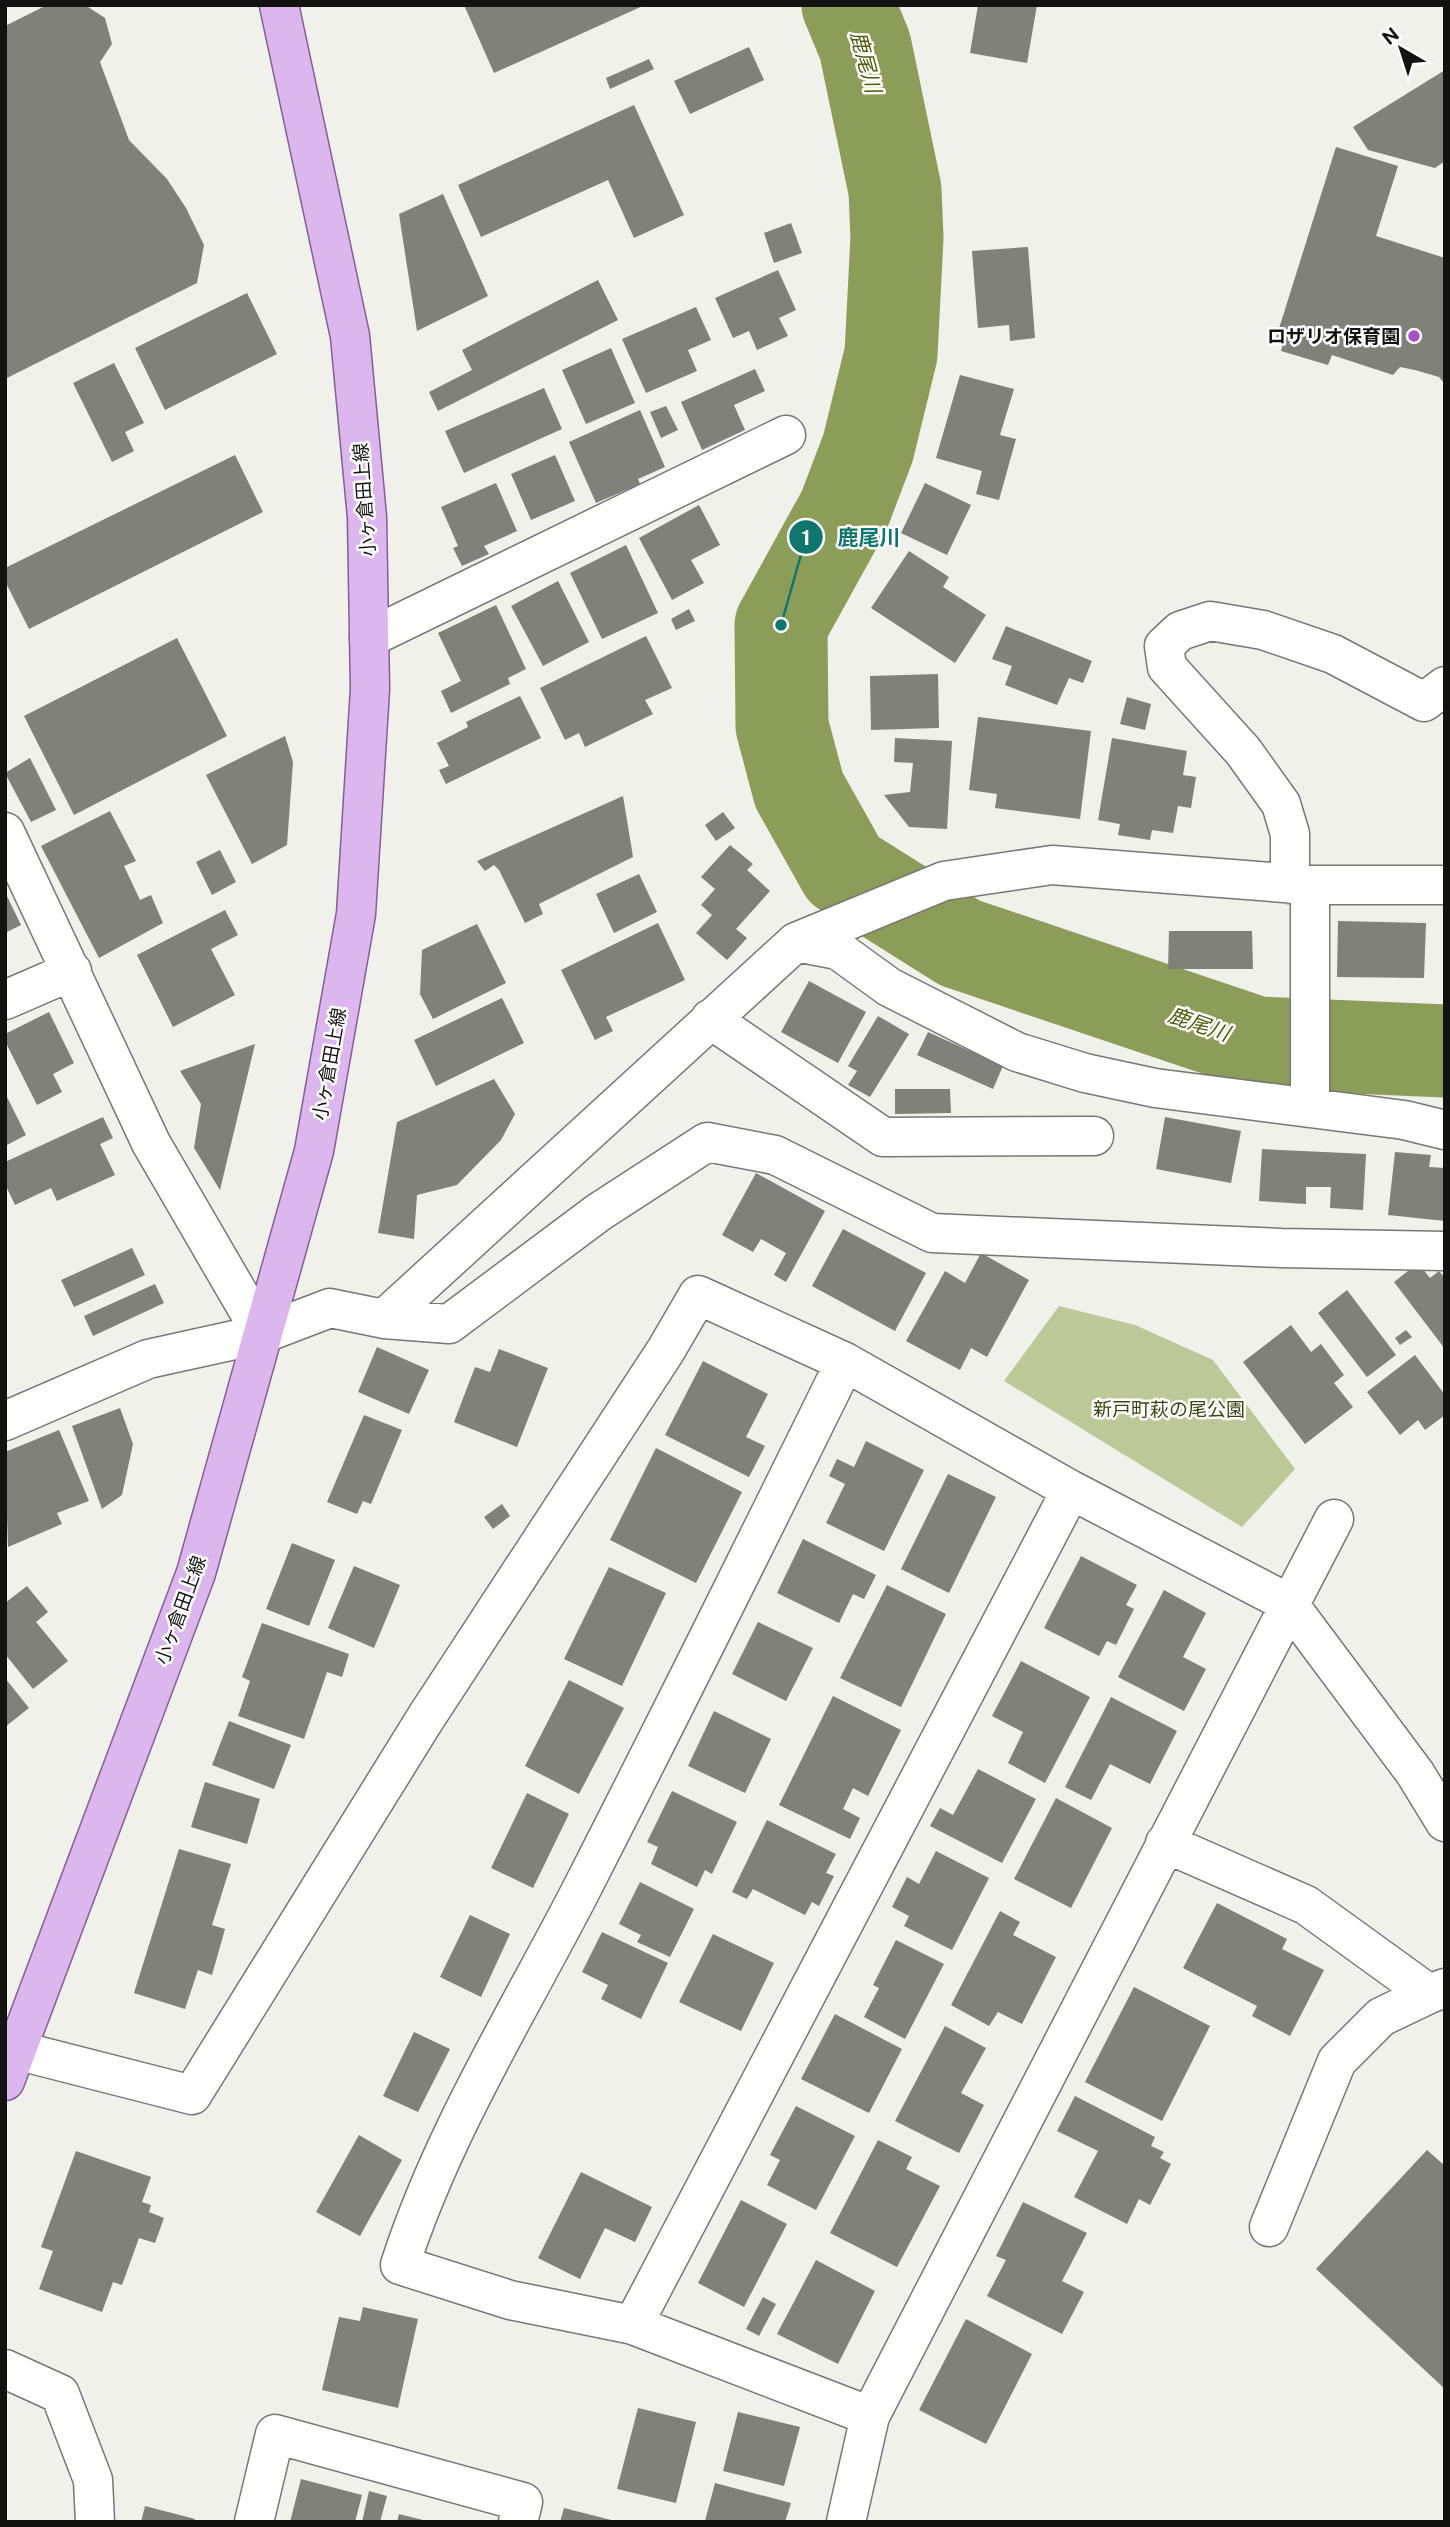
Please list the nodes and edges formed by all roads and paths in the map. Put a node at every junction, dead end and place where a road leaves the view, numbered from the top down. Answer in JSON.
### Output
{"nodes":[{"id":1,"x":279,"y":5,"type":"edge"},
{"id":2,"x":786,"y":435,"type":"dead end"},
{"id":3,"x":369,"y":638,"type":"junction"},
{"id":4,"x":1445,"y":686,"type":"edge"},
{"id":5,"x":5,"y":832,"type":"edge"},
{"id":6,"x":1300,"y":884,"type":"junction"},
{"id":7,"x":1445,"y":885,"type":"edge"},
{"id":8,"x":796,"y":942,"type":"junction"},
{"id":9,"x":72,"y":971,"type":"junction"},
{"id":10,"x":5,"y":1000,"type":"edge"},
{"id":11,"x":710,"y":1019,"type":"junction"},
{"id":12,"x":1310,"y":1108,"type":"junction"},
{"id":13,"x":1445,"y":1130,"type":"edge"},
{"id":14,"x":1094,"y":1136,"type":"dead end"},
{"id":15,"x":1445,"y":1251,"type":"edge"},
{"id":16,"x":384,"y":1319,"type":"junction"},
{"id":17,"x":262,"y":1334,"type":"junction"},
{"id":18,"x":845,"y":1362,"type":"junction"},
{"id":19,"x":5,"y":1421,"type":"edge"},
{"id":20,"x":1071,"y":1490,"type":"junction"},
{"id":21,"x":1334,"y":1519,"type":"dead end"},
{"id":22,"x":1288,"y":1603,"type":"junction"},
{"id":23,"x":1445,"y":1822,"type":"edge"},
{"id":24,"x":1165,"y":1843,"type":"junction"},
{"id":25,"x":1437,"y":1991,"type":"edge"},
{"id":26,"x":11,"y":2066,"type":"edge"},
{"id":27,"x":1269,"y":2227,"type":"dead end"},
{"id":28,"x":633,"y":2325,"type":"junction"},
{"id":29,"x":5,"y":2369,"type":"edge"},
{"id":30,"x":870,"y":2416,"type":"junction"},
{"id":31,"x":95,"y":2522,"type":"edge"},
{"id":32,"x":254,"y":2522,"type":"edge"},
{"id":33,"x":518,"y":2522,"type":"edge"},
{"id":34,"x":846,"y":2522,"type":"edge"}],
"edges":[{"from":1,"to":3,"type":"main road","name":"小ヶ倉田上線"},
{"from":2,"to":3,"type":"street"},
{"from":3,"to":17,"type":"main road","name":"小ヶ倉田上線"},
{"from":4,"to":6,"type":"street"},
{"from":5,"to":9,"type":"street"},
{"from":6,"to":7,"type":"street"},
{"from":6,"to":8,"type":"street"},
{"from":6,"to":12,"type":"street"},
{"from":8,"to":11,"type":"street"},
{"from":8,"to":12,"type":"street"},
{"from":9,"to":10,"type":"street"},
{"from":9,"to":17,"type":"street"},
{"from":11,"to":14,"type":"street"},
{"from":11,"to":16,"type":"street"},
{"from":12,"to":13,"type":"street"},
{"from":15,"to":16,"type":"street"},
{"from":16,"to":17,"type":"street"},
{"from":17,"to":19,"type":"street"},
{"from":17,"to":26,"type":"main road","name":"小ヶ倉田上線"},
{"from":18,"to":20,"type":"street"},
{"from":18,"to":26,"type":"street"},
{"from":18,"to":28,"type":"street"},
{"from":20,"to":22,"type":"street"},
{"from":20,"to":28,"type":"street"},
{"from":21,"to":22,"type":"street"},
{"from":22,"to":23,"type":"street"},
{"from":22,"to":24,"type":"street"},
{"from":24,"to":25,"type":"street"},
{"from":24,"to":30,"type":"street"},
{"from":25,"to":27,"type":"street"},
{"from":28,"to":30,"type":"street"},
{"from":29,"to":31,"type":"street"},
{"from":30,"to":34,"type":"street"},
{"from":32,"to":33,"type":"street"}]}
